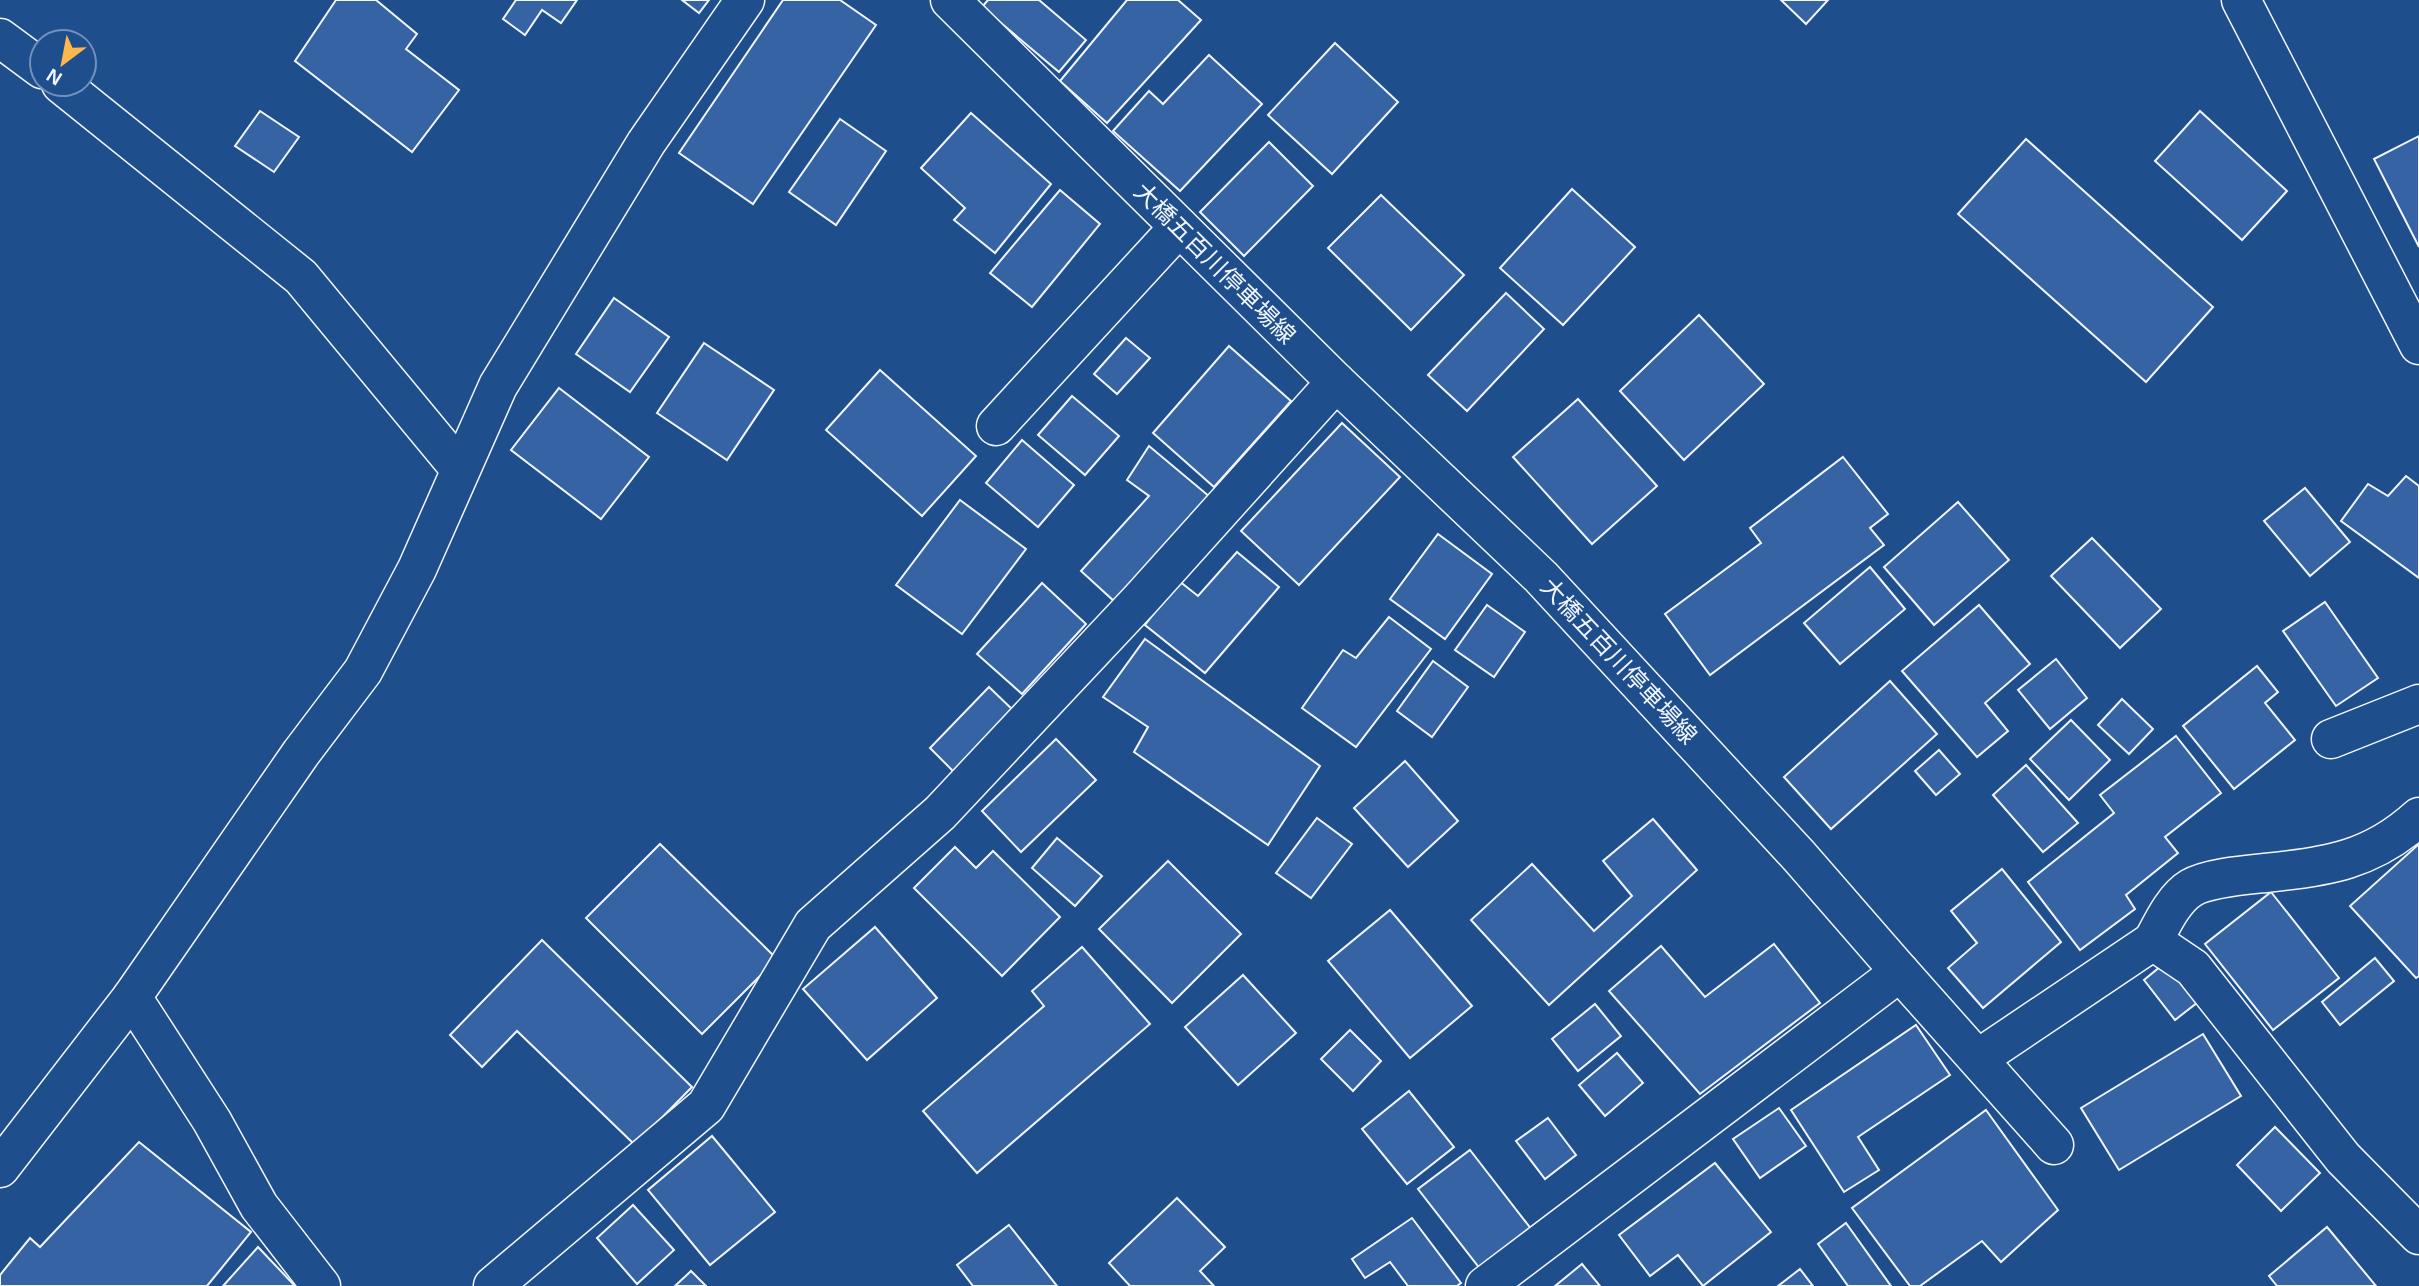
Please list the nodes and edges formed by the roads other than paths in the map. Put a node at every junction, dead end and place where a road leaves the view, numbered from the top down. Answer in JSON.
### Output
{"nodes":[{"id":1,"x":745,"y":0,"type":"edge"},
{"id":2,"x":950,"y":0,"type":"edge"},
{"id":3,"x":2241,"y":0,"type":"edge"},
{"id":4,"x":0,"y":38,"type":"edge"},
{"id":5,"x":28,"y":59,"type":"edge"},
{"id":6,"x":78,"y":98,"type":"edge"},
{"id":7,"x":1179,"y":227,"type":"junction"},
{"id":8,"x":2419,"y":345,"type":"edge"},
{"id":9,"x":1336,"y":382,"type":"junction"},
{"id":10,"x":996,"y":426,"type":"dead end"},
{"id":11,"x":460,"y":469,"type":"junction"},
{"id":12,"x":2419,"y":704,"type":"edge"},
{"id":13,"x":2331,"y":739,"type":"dead end"},
{"id":14,"x":2419,"y":817,"type":"edge"},
{"id":15,"x":2153,"y":941,"type":"junction"},
{"id":16,"x":1900,"y":972,"type":"junction"},
{"id":17,"x":132,"y":996,"type":"junction"},
{"id":18,"x":1979,"y":1058,"type":"junction"},
{"id":19,"x":2054,"y":1145,"type":"dead end"},
{"id":20,"x":0,"y":1168,"type":"edge"},
{"id":21,"x":2419,"y":1235,"type":"edge"},
{"id":22,"x":321,"y":1286,"type":"edge"},
{"id":23,"x":494,"y":1286,"type":"edge"},
{"id":24,"x":1485,"y":1286,"type":"edge"}],
"edges":[{"from":1,"to":11,"type":"street"},
{"from":2,"to":7,"type":"street","name":"大橋五百川停車場線"},
{"from":3,"to":8,"type":"street"},
{"from":4,"to":5,"type":"street"},
{"from":6,"to":11,"type":"street"},
{"from":7,"to":9,"type":"street","name":"大橋五百川停車場線"},
{"from":7,"to":10,"type":"street"},
{"from":9,"to":16,"type":"street","name":"大橋五百川停車場線"},
{"from":9,"to":23,"type":"street"},
{"from":11,"to":17,"type":"street"},
{"from":12,"to":13,"type":"street"},
{"from":14,"to":15,"type":"street"},
{"from":15,"to":18,"type":"street"},
{"from":15,"to":21,"type":"street"},
{"from":16,"to":18,"type":"street","name":"大橋五百川停車場線"},
{"from":16,"to":24,"type":"street"},
{"from":17,"to":20,"type":"street"},
{"from":17,"to":22,"type":"street"},
{"from":18,"to":19,"type":"street","name":"大橋五百川停車場線"}]}
